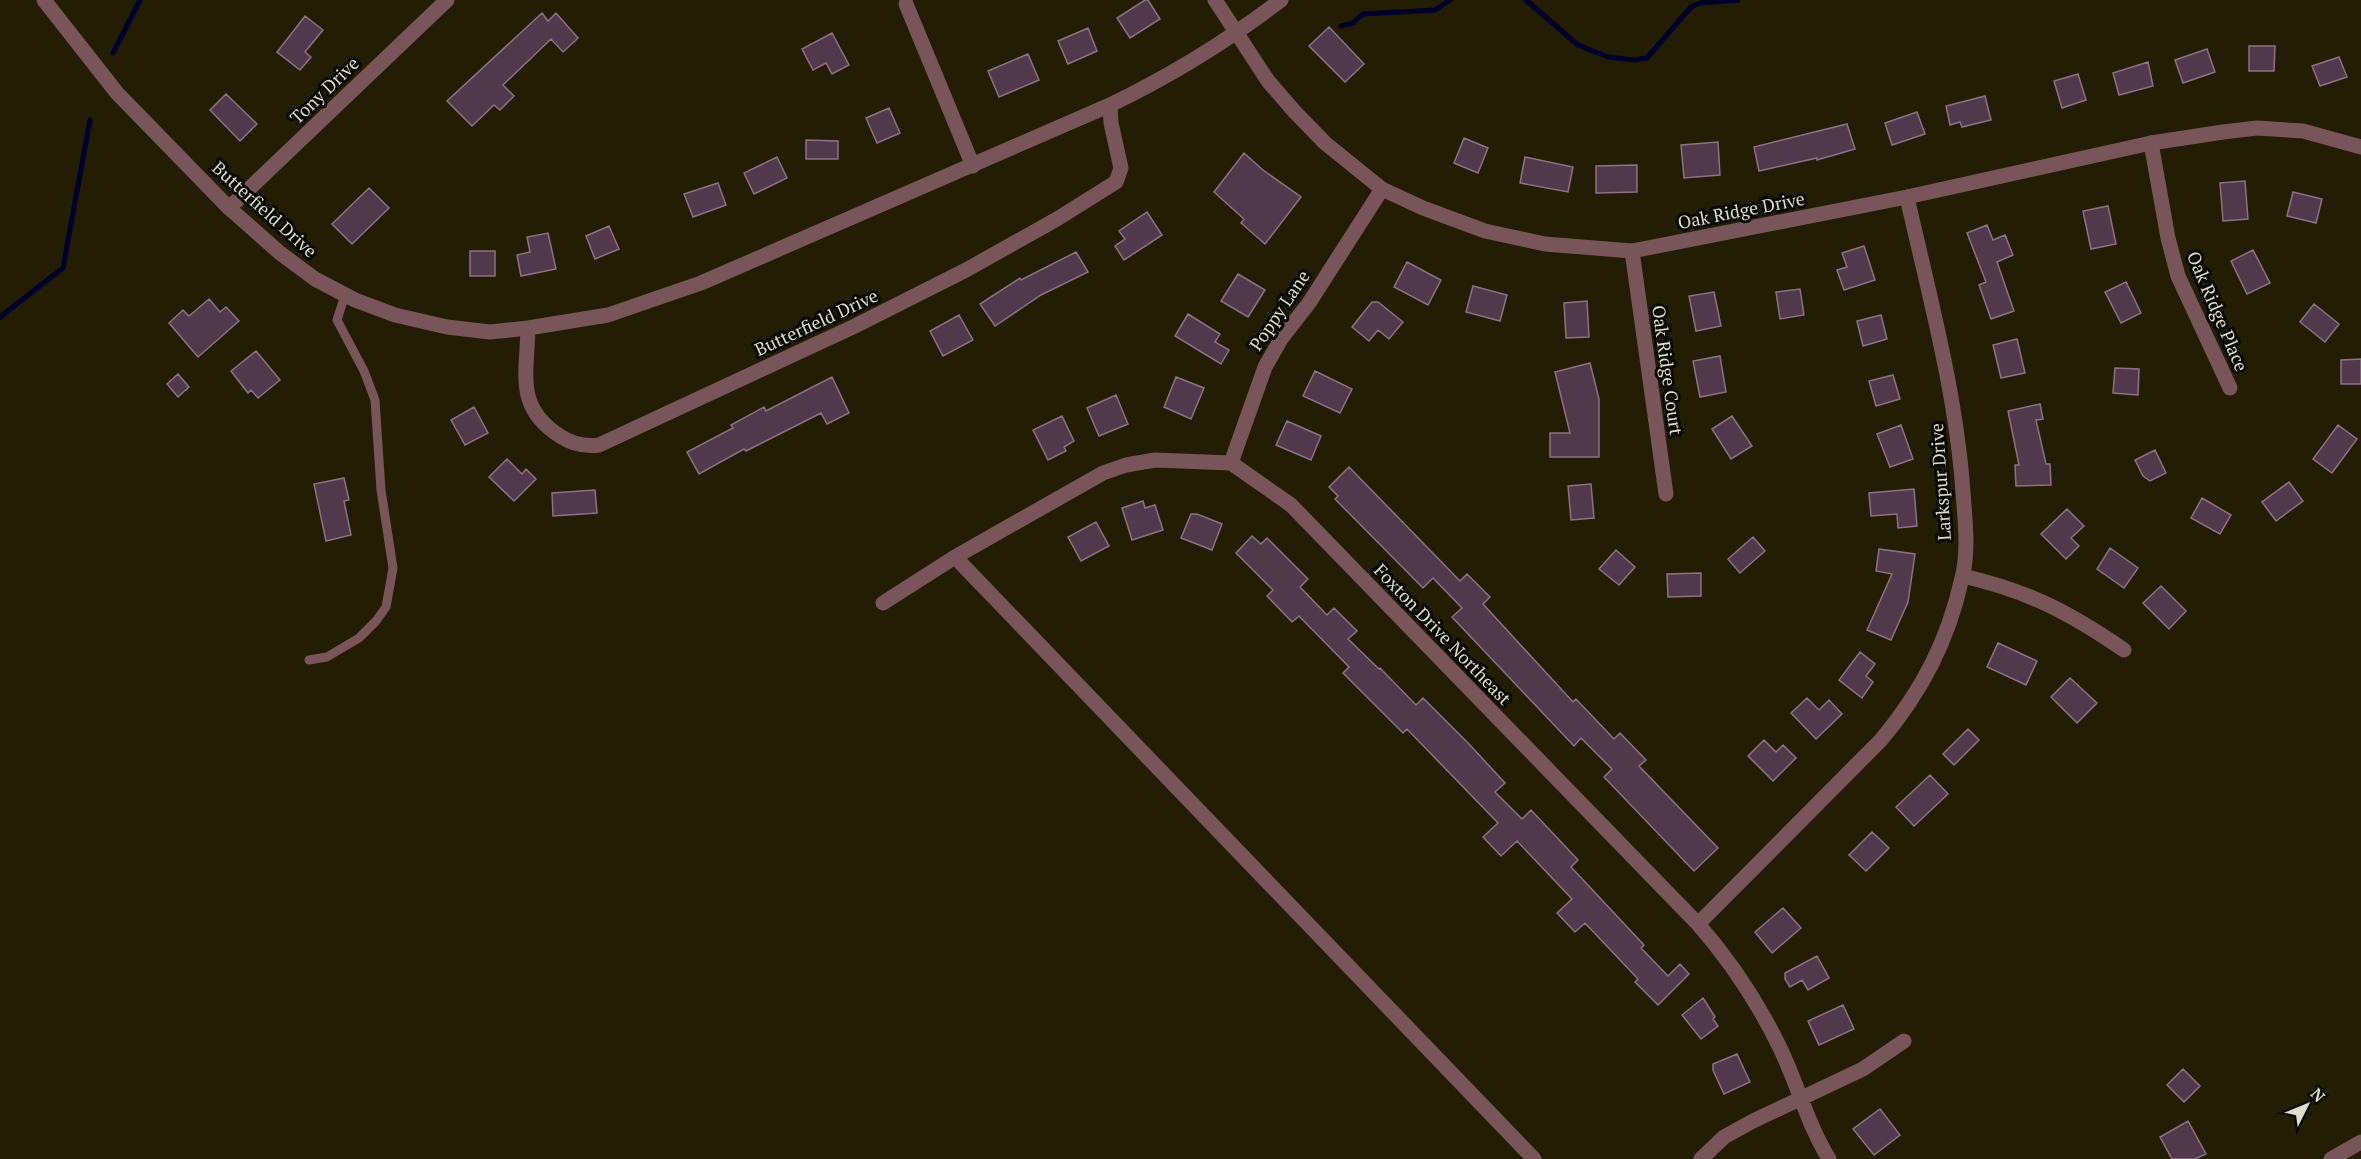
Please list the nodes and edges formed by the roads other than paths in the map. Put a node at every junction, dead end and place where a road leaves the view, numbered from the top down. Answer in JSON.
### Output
{"nodes":[{"id":1,"x":44,"y":0,"type":"edge"},
{"id":2,"x":447,"y":0,"type":"edge"},
{"id":3,"x":1215,"y":0,"type":"edge"},
{"id":4,"x":1281,"y":0,"type":"edge"},
{"id":5,"x":906,"y":4,"type":"dead end"},
{"id":6,"x":1236,"y":34,"type":"junction"},
{"id":7,"x":1110,"y":105,"type":"junction"},
{"id":8,"x":2151,"y":143,"type":"junction"},
{"id":9,"x":2361,"y":147,"type":"edge"},
{"id":10,"x":973,"y":166,"type":"junction"},
{"id":11,"x":1382,"y":189,"type":"junction"},
{"id":12,"x":1907,"y":197,"type":"junction"},
{"id":13,"x":229,"y":208,"type":"junction"},
{"id":14,"x":1632,"y":251,"type":"junction"},
{"id":15,"x":345,"y":295,"type":"junction"},
{"id":16,"x":528,"y":328,"type":"junction"},
{"id":17,"x":2230,"y":388,"type":"dead end"},
{"id":18,"x":1231,"y":463,"type":"junction"},
{"id":19,"x":1666,"y":494,"type":"dead end"},
{"id":20,"x":955,"y":557,"type":"junction"},
{"id":21,"x":1963,"y":576,"type":"junction"},
{"id":22,"x":883,"y":603,"type":"dead end"},
{"id":23,"x":2124,"y":650,"type":"dead end"},
{"id":24,"x":309,"y":660,"type":"dead end"},
{"id":25,"x":1698,"y":924,"type":"junction"},
{"id":26,"x":1904,"y":1041,"type":"dead end"},
{"id":27,"x":1801,"y":1099,"type":"junction"},
{"id":28,"x":2361,"y":1142,"type":"edge"},
{"id":29,"x":1534,"y":1159,"type":"edge"},
{"id":30,"x":1701,"y":1159,"type":"edge"},
{"id":31,"x":1829,"y":1159,"type":"edge"},
{"id":32,"x":2331,"y":1159,"type":"edge"}],
"edges":[{"from":1,"to":13,"type":"street","name":"Butterfield Drive"},
{"from":2,"to":13,"type":"street","name":"Tony Drive"},
{"from":3,"to":6,"type":"street","name":"Oak Ridge Drive"},
{"from":4,"to":6,"type":"street","name":"Butterfield Drive"},
{"from":5,"to":10,"type":"street"},
{"from":6,"to":7,"type":"street","name":"Butterfield Drive"},
{"from":6,"to":11,"type":"street","name":"Oak Ridge Drive"},
{"from":7,"to":10,"type":"street","name":"Butterfield Drive"},
{"from":7,"to":16,"type":"street","name":"Butterfield Drive"},
{"from":8,"to":9,"type":"street","name":"Oak Ridge Drive"},
{"from":8,"to":12,"type":"street","name":"Oak Ridge Drive"},
{"from":8,"to":17,"type":"street","name":"Oak Ridge Place"},
{"from":10,"to":16,"type":"street","name":"Butterfield Drive"},
{"from":11,"to":14,"type":"street","name":"Oak Ridge Drive"},
{"from":11,"to":18,"type":"street","name":"Poppy Lane"},
{"from":12,"to":14,"type":"street","name":"Oak Ridge Drive"},
{"from":12,"to":21,"type":"street","name":"Larkspur Drive"},
{"from":13,"to":15,"type":"street","name":"Butterfield Drive"},
{"from":14,"to":19,"type":"street","name":"Oak Ridge Court"},
{"from":15,"to":16,"type":"street","name":"Butterfield Drive"},
{"from":15,"to":24,"type":"lane"},
{"from":18,"to":20,"type":"street"},
{"from":18,"to":25,"type":"street","name":"Foxton Drive Northeast"},
{"from":20,"to":22,"type":"street"},
{"from":20,"to":29,"type":"street"},
{"from":21,"to":23,"type":"street"},
{"from":21,"to":25,"type":"street","name":"Larkspur Drive"},
{"from":25,"to":27,"type":"street","name":"Foxton Drive Northeast"},
{"from":26,"to":27,"type":"street"},
{"from":27,"to":30,"type":"street"},
{"from":27,"to":31,"type":"street","name":"Foxton Drive Northeast"},
{"from":28,"to":32,"type":"street"}]}
